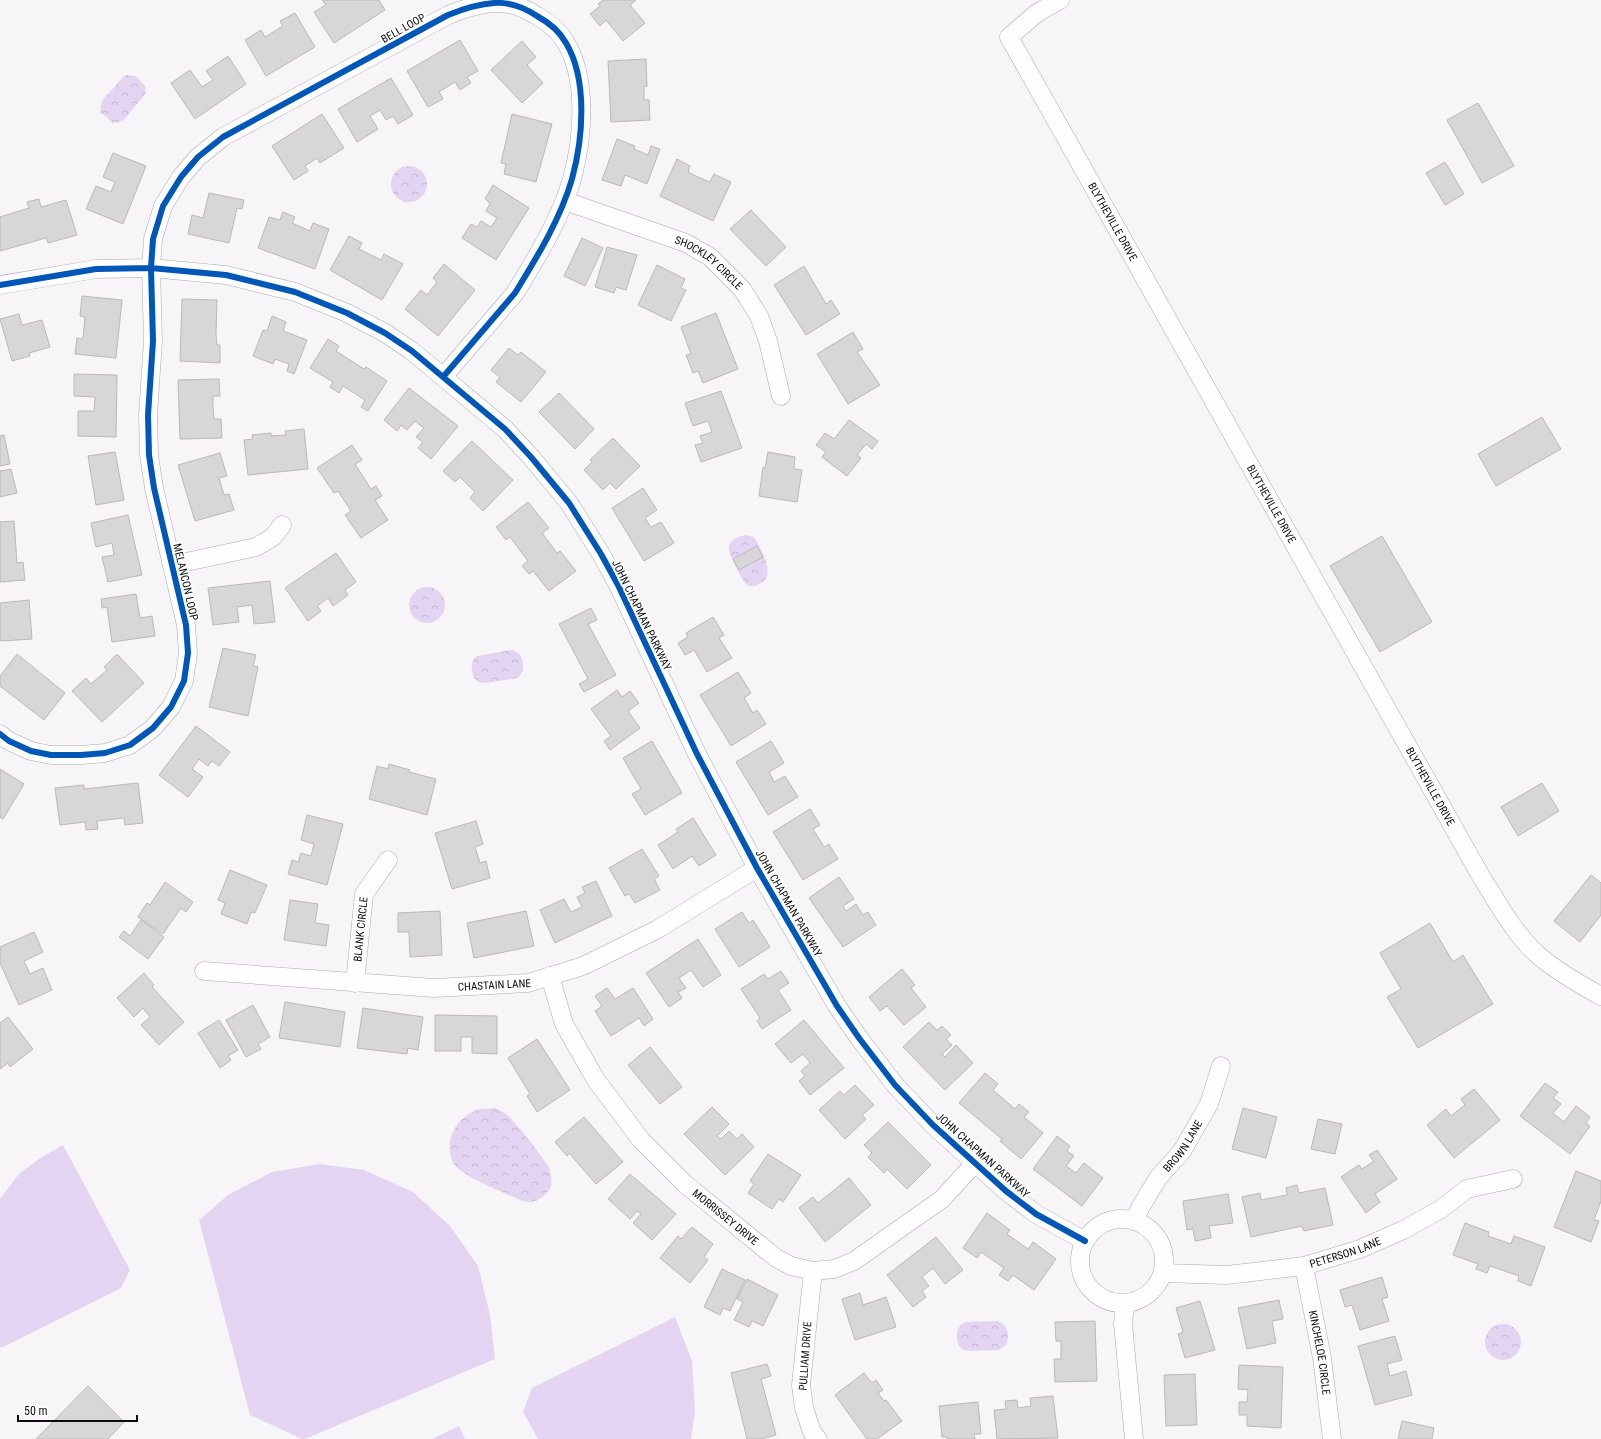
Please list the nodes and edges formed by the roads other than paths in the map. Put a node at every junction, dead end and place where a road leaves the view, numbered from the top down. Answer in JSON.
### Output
{"nodes":[{"id":1,"x":1060,"y":0,"type":"edge"},
{"id":2,"x":565,"y":201,"type":"junction"},
{"id":3,"x":151,"y":268,"type":"junction"},
{"id":4,"x":0,"y":285,"type":"edge"},
{"id":5,"x":443,"y":377,"type":"junction"},
{"id":6,"x":781,"y":396,"type":"dead end"},
{"id":7,"x":282,"y":525,"type":"dead end"},
{"id":8,"x":172,"y":565,"type":"junction"},
{"id":9,"x":0,"y":734,"type":"edge"},
{"id":10,"x":388,"y":860,"type":"dead end"},
{"id":11,"x":757,"y":868,"type":"junction"},
{"id":12,"x":204,"y":971,"type":"dead end"},
{"id":13,"x":550,"y":976,"type":"junction"},
{"id":14,"x":355,"y":983,"type":"junction"},
{"id":15,"x":1601,"y":996,"type":"edge"},
{"id":16,"x":1221,"y":1066,"type":"dead end"},
{"id":17,"x":975,"y":1163,"type":"junction"},
{"id":18,"x":1513,"y":1179,"type":"dead end"},
{"id":19,"x":1134,"y":1221,"type":"junction"},
{"id":20,"x":1085,"y":1241,"type":"junction"},
{"id":21,"x":1304,"y":1266,"type":"junction"},
{"id":22,"x":813,"y":1271,"type":"junction"},
{"id":23,"x":1163,"y":1273,"type":"junction"},
{"id":24,"x":1125,"y":1304,"type":"junction"},
{"id":25,"x":818,"y":1439,"type":"edge"},
{"id":26,"x":1134,"y":1439,"type":"edge"},
{"id":27,"x":1332,"y":1439,"type":"edge"}],
"edges":[{"from":1,"to":15,"type":"street","name":"BLYTHEVILLE DRIVE"},
{"from":2,"to":3,"type":"street","name":"BELL LOOP"},
{"from":2,"to":5,"type":"street","name":"BELL LOOP"},
{"from":2,"to":6,"type":"street","name":"SHOCKLEY CIRCLE"},
{"from":3,"to":4,"type":"street","name":"JOHN CHAPMAN PARKWAY"},
{"from":3,"to":5,"type":"street","name":"JOHN CHAPMAN PARKWAY"},
{"from":3,"to":8,"type":"street","name":"MELANCON LOOP"},
{"from":5,"to":11,"type":"street","name":"JOHN CHAPMAN PARKWAY"},
{"from":7,"to":8,"type":"street"},
{"from":8,"to":9,"type":"street","name":"MELANCON LOOP"},
{"from":10,"to":14,"type":"street","name":"BLANK CIRCLE"},
{"from":11,"to":13,"type":"street","name":"CHASTAIN LANE"},
{"from":11,"to":17,"type":"street","name":"JOHN CHAPMAN PARKWAY"},
{"from":12,"to":14,"type":"street","name":"CHASTAIN LANE"},
{"from":13,"to":14,"type":"street","name":"CHASTAIN LANE"},
{"from":13,"to":22,"type":"street","name":"MORRISSEY DRIVE"},
{"from":16,"to":19,"type":"street","name":"BROWN LANE"},
{"from":17,"to":20,"type":"street","name":"JOHN CHAPMAN PARKWAY"},
{"from":17,"to":22,"type":"street","name":"MORRISSEY DRIVE"},
{"from":18,"to":21,"type":"street","name":"PETERSON LANE"},
{"from":19,"to":20,"type":"street"},
{"from":19,"to":23,"type":"street"},
{"from":20,"to":24,"type":"street"},
{"from":21,"to":23,"type":"street","name":"PETERSON LANE"},
{"from":21,"to":27,"type":"street","name":"KINCHELOE CIRCLE"},
{"from":22,"to":25,"type":"street","name":"PULLIAM DRIVE"},
{"from":23,"to":24,"type":"street"},
{"from":24,"to":26,"type":"street"}]}
